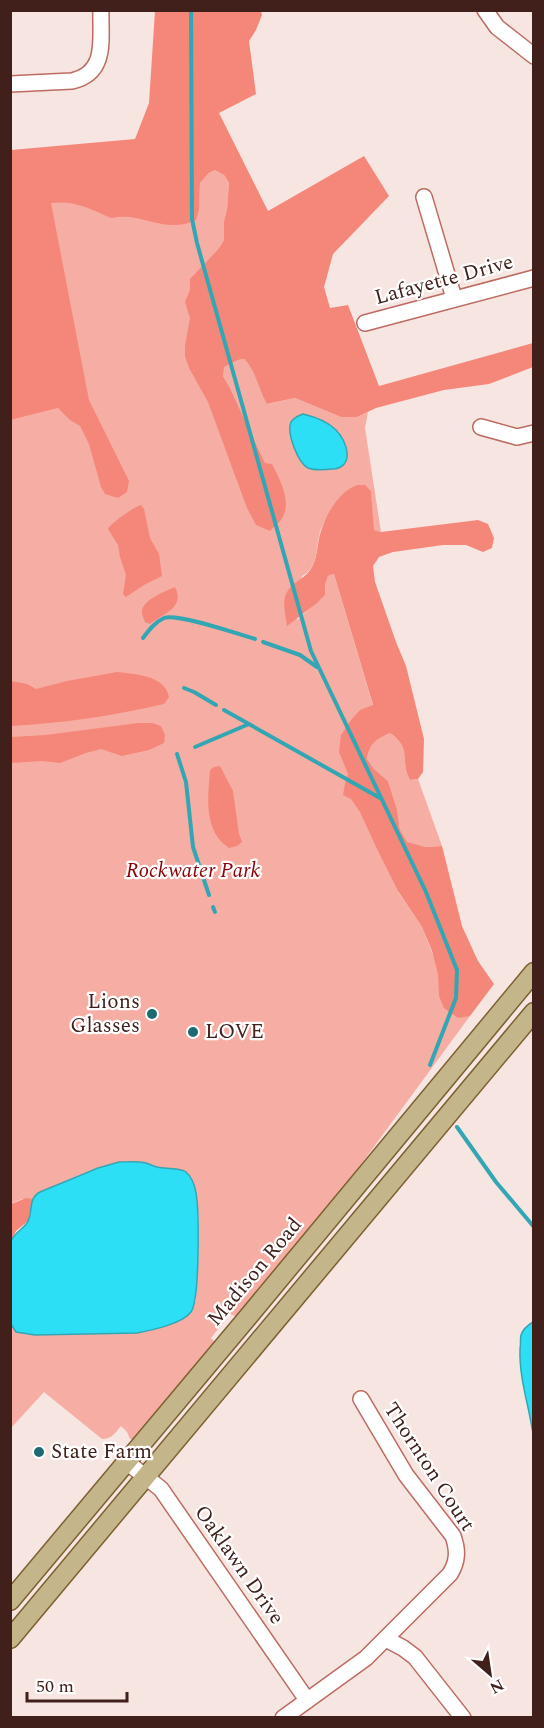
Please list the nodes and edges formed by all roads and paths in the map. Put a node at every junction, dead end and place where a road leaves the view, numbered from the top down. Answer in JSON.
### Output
{"nodes":[{"id":1,"x":101,"y":10,"type":"edge"},
{"id":2,"x":485,"y":10,"type":"edge"},
{"id":3,"x":534,"y":56,"type":"edge"},
{"id":4,"x":10,"y":84,"type":"edge"},
{"id":5,"x":424,"y":197,"type":"dead end"},
{"id":6,"x":534,"y":278,"type":"edge"},
{"id":7,"x":454,"y":298,"type":"junction"},
{"id":8,"x":364,"y":323,"type":"dead end"},
{"id":9,"x":482,"y":427,"type":"dead end"},
{"id":10,"x":534,"y":433,"type":"edge"},
{"id":11,"x":534,"y":972,"type":"edge"},
{"id":12,"x":534,"y":1012,"type":"edge"},
{"id":13,"x":361,"y":1399,"type":"dead end"},
{"id":14,"x":128,"y":1463,"type":"junction"},
{"id":15,"x":146,"y":1477,"type":"junction"},
{"id":16,"x":10,"y":1601,"type":"edge"},
{"id":17,"x":10,"y":1639,"type":"edge"},
{"id":18,"x":386,"y":1639,"type":"junction"},
{"id":19,"x":307,"y":1700,"type":"junction"},
{"id":20,"x":283,"y":1718,"type":"edge"},
{"id":21,"x":463,"y":1718,"type":"edge"}],
"edges":[{"from":1,"to":4,"type":"street"},
{"from":2,"to":3,"type":"street"},
{"from":5,"to":7,"type":"street"},
{"from":6,"to":7,"type":"street","name":"Lafayette Drive"},
{"from":7,"to":8,"type":"street","name":"Lafayette Drive"},
{"from":9,"to":10,"type":"street"},
{"from":11,"to":14,"type":"main road","name":"Madison Road"},
{"from":12,"to":15,"type":"main road"},
{"from":13,"to":18,"type":"street","name":"Thornton Court"},
{"from":14,"to":15,"type":"street","name":"Oaklawn Drive"},
{"from":14,"to":16,"type":"main road","name":"Madison Road"},
{"from":15,"to":17,"type":"main road"},
{"from":15,"to":19,"type":"street","name":"Oaklawn Drive"},
{"from":18,"to":19,"type":"street"},
{"from":18,"to":21,"type":"street"},
{"from":19,"to":20,"type":"street"}]}
